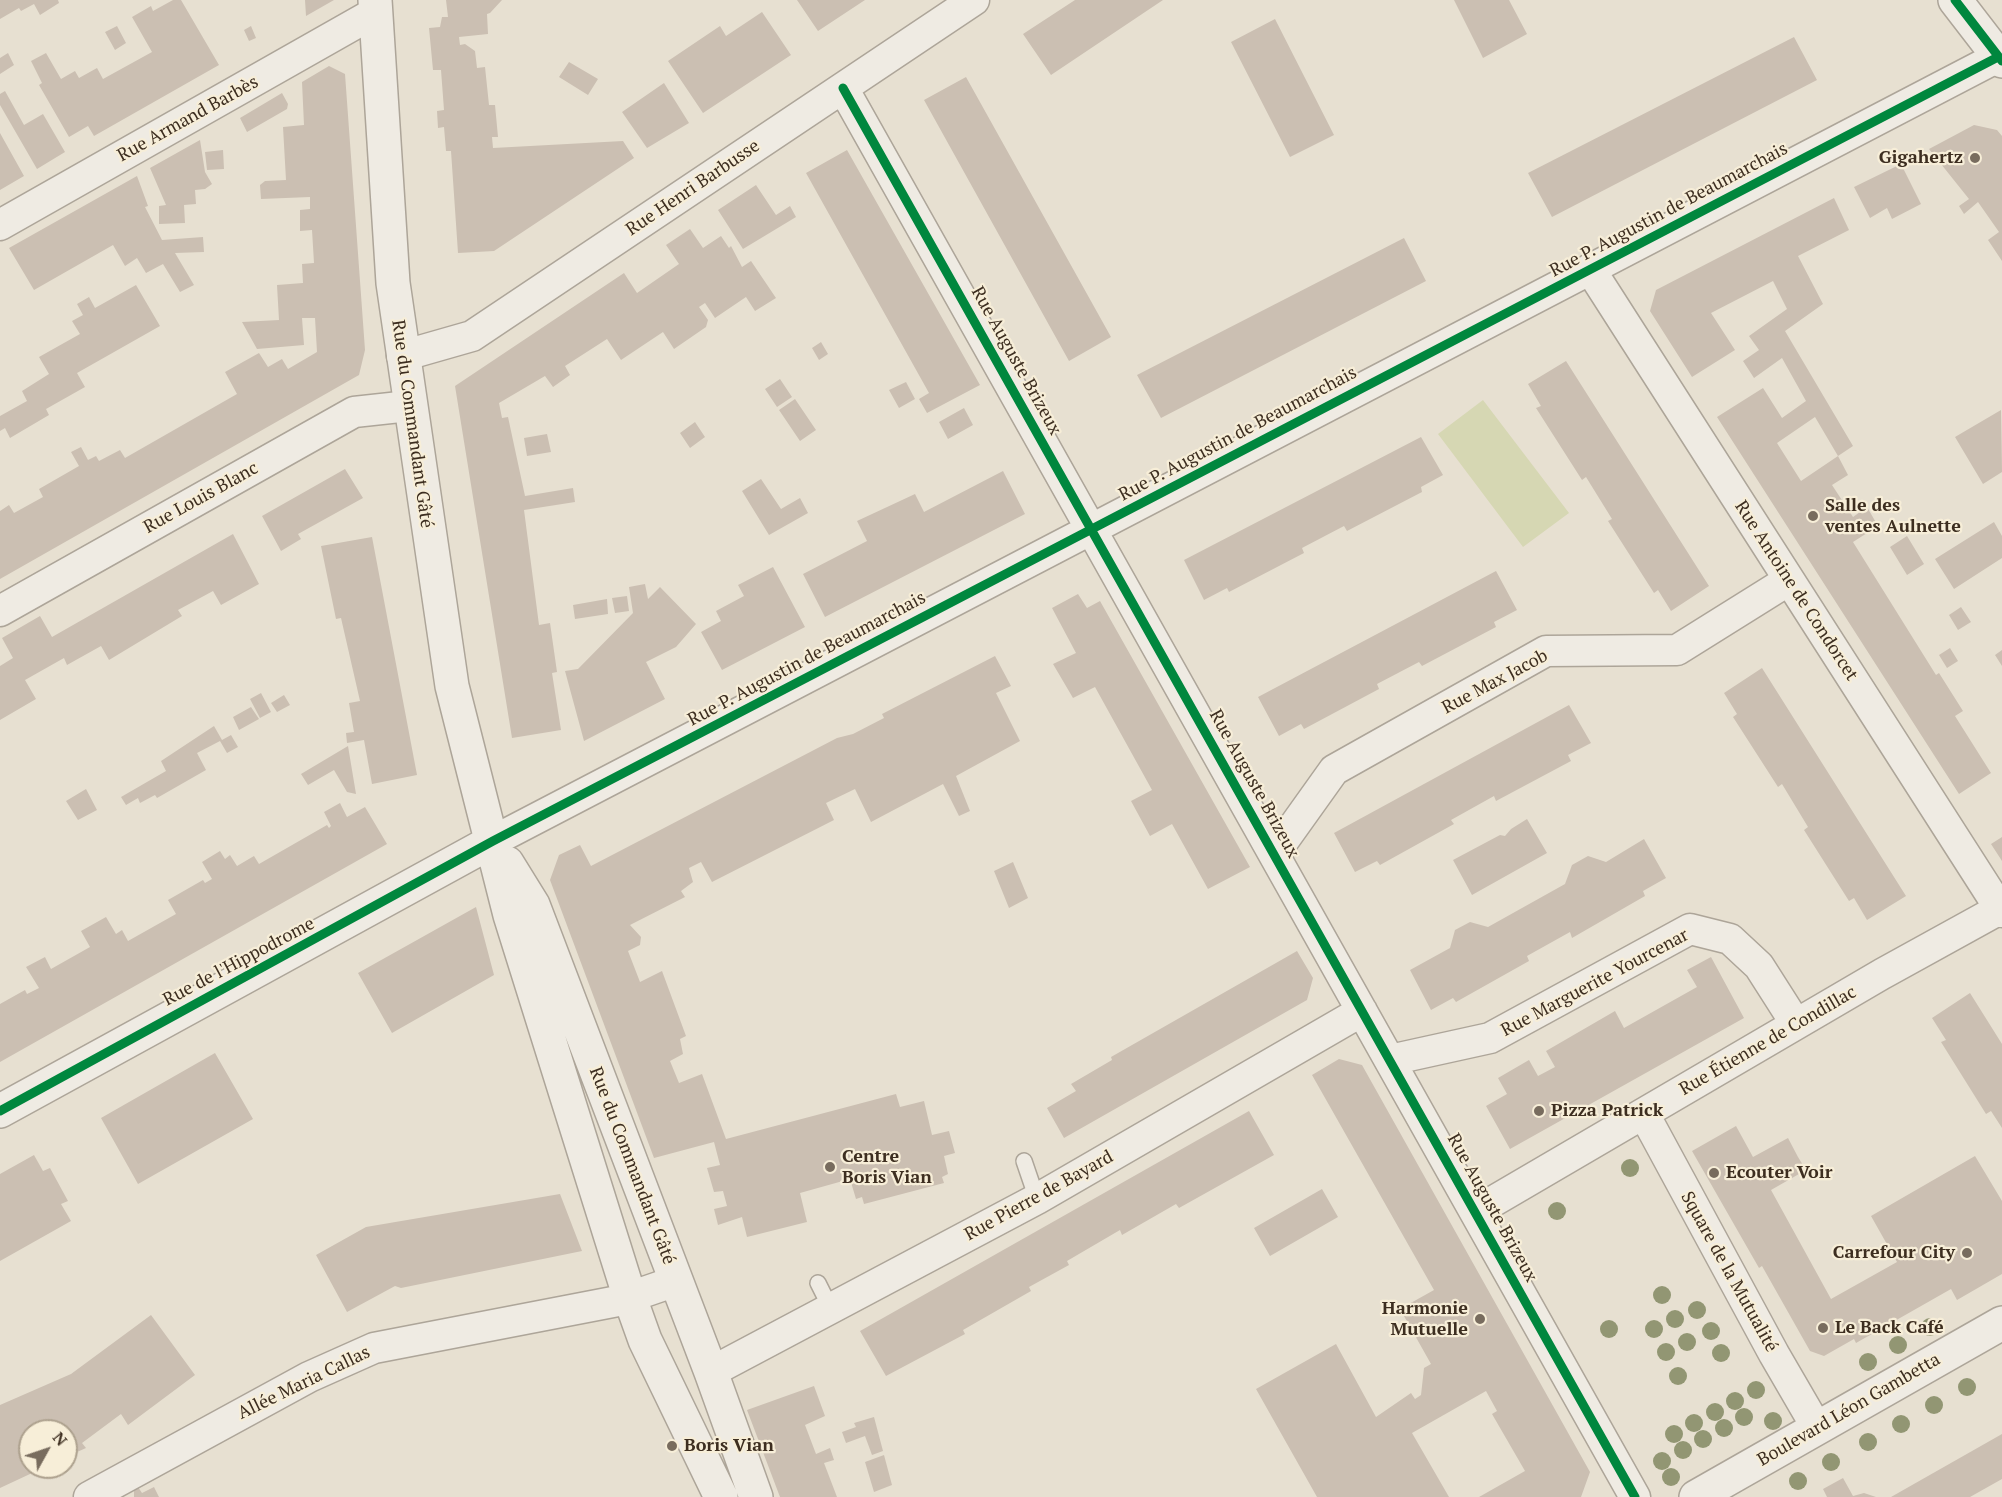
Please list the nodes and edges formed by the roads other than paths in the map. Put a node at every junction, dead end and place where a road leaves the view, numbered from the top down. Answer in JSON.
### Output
{"nodes":[{"id":1,"x":974,"y":0,"type":"edge"},
{"id":2,"x":1955,"y":0,"type":"edge"},
{"id":3,"x":375,"y":6,"type":"edge"},
{"id":4,"x":2000,"y":59,"type":"edge"},
{"id":5,"x":843,"y":88,"type":"junction"},
{"id":6,"x":0,"y":225,"type":"edge"},
{"id":7,"x":1590,"y":269,"type":"junction"},
{"id":8,"x":402,"y":356,"type":"junction"},
{"id":9,"x":409,"y":406,"type":"junction"},
{"id":10,"x":1092,"y":529,"type":"junction"},
{"id":11,"x":1790,"y":580,"type":"junction"},
{"id":12,"x":0,"y":611,"type":"edge"},
{"id":13,"x":494,"y":841,"type":"junction"},
{"id":14,"x":1275,"y":854,"type":"junction"},
{"id":15,"x":2001,"y":911,"type":"edge"},
{"id":16,"x":1362,"y":1011,"type":"junction"},
{"id":17,"x":1796,"y":1024,"type":"junction"},
{"id":18,"x":1390,"y":1060,"type":"junction"},
{"id":19,"x":0,"y":1111,"type":"edge"},
{"id":20,"x":1644,"y":1114,"type":"junction"},
{"id":21,"x":1024,"y":1161,"type":"dead end"},
{"id":22,"x":1037,"y":1199,"type":"junction"},
{"id":23,"x":1475,"y":1212,"type":"junction"},
{"id":24,"x":676,"y":1281,"type":"junction"},
{"id":25,"x":630,"y":1298,"type":"junction"},
{"id":26,"x":2002,"y":1323,"type":"edge"},
{"id":27,"x":711,"y":1372,"type":"junction"},
{"id":28,"x":1817,"y":1428,"type":"junction"},
{"id":29,"x":747,"y":1494,"type":"edge"},
{"id":30,"x":89,"y":1497,"type":"edge"},
{"id":31,"x":721,"y":1497,"type":"edge"},
{"id":32,"x":1635,"y":1497,"type":"edge"},
{"id":33,"x":1696,"y":1497,"type":"edge"}],
"edges":[{"from":1,"to":5,"type":"street","name":"Rue Henri Barbusse"},
{"from":2,"to":4,"type":"street"},
{"from":3,"to":6,"type":"street","name":"Rue Armand Barbès"},
{"from":3,"to":8,"type":"street","name":"Rue du Commandant Gâté"},
{"from":4,"to":7,"type":"street","name":"Rue P. Augustin de Beaumarchais"},
{"from":5,"to":8,"type":"street","name":"Rue Henri Barbusse"},
{"from":5,"to":10,"type":"street","name":"Rue Auguste Brizeux"},
{"from":7,"to":10,"type":"street","name":"Rue P. Augustin de Beaumarchais"},
{"from":7,"to":11,"type":"street","name":"Rue Antoine de Condorcet"},
{"from":8,"to":9,"type":"street","name":"Rue du Commandant Gâté"},
{"from":9,"to":12,"type":"street","name":"Rue Louis Blanc"},
{"from":9,"to":13,"type":"street","name":"Rue du Commandant Gâté"},
{"from":10,"to":13,"type":"street","name":"Rue P. Augustin de Beaumarchais"},
{"from":10,"to":14,"type":"street","name":"Rue Auguste Brizeux"},
{"from":11,"to":14,"type":"street","name":"Rue Max Jacob"},
{"from":11,"to":15,"type":"street","name":"Rue Antoine de Condorcet"},
{"from":13,"to":19,"type":"street","name":"Rue de l'Hippodrome"},
{"from":13,"to":24,"type":"street","name":"Rue du Commandant Gâté"},
{"from":13,"to":25,"type":"street","name":"Rue du Commandant Gâté"},
{"from":14,"to":16,"type":"street","name":"Rue Auguste Brizeux"},
{"from":15,"to":17,"type":"street","name":"Rue Étienne de Condillac"},
{"from":16,"to":18,"type":"street","name":"Rue Auguste Brizeux"},
{"from":16,"to":22,"type":"street","name":"Rue Pierre de Bayard"},
{"from":17,"to":18,"type":"street","name":"Rue Marguerite Yourcenar"},
{"from":17,"to":20,"type":"street","name":"Rue Étienne de Condillac"},
{"from":18,"to":23,"type":"street","name":"Rue Auguste Brizeux"},
{"from":20,"to":23,"type":"street","name":"Rue Étienne de Condillac"},
{"from":20,"to":28,"type":"street","name":"Square de la Mutualité"},
{"from":21,"to":22,"type":"lane"},
{"from":22,"to":27,"type":"street","name":"Rue Pierre de Bayard"},
{"from":23,"to":32,"type":"street","name":"Rue Auguste Brizeux"},
{"from":24,"to":25,"type":"street","name":"Allée Maria Callas"},
{"from":24,"to":27,"type":"street","name":"Rue du Commandant Gâté"},
{"from":25,"to":30,"type":"street","name":"Allée Maria Callas"},
{"from":25,"to":31,"type":"street","name":"Rue du Commandant Gâté"},
{"from":26,"to":28,"type":"street","name":"Boulevard Léon Gambetta"},
{"from":27,"to":29,"type":"street","name":"Rue du Commandant Gâté"},
{"from":28,"to":33,"type":"street","name":"Boulevard Léon Gambetta"}]}
